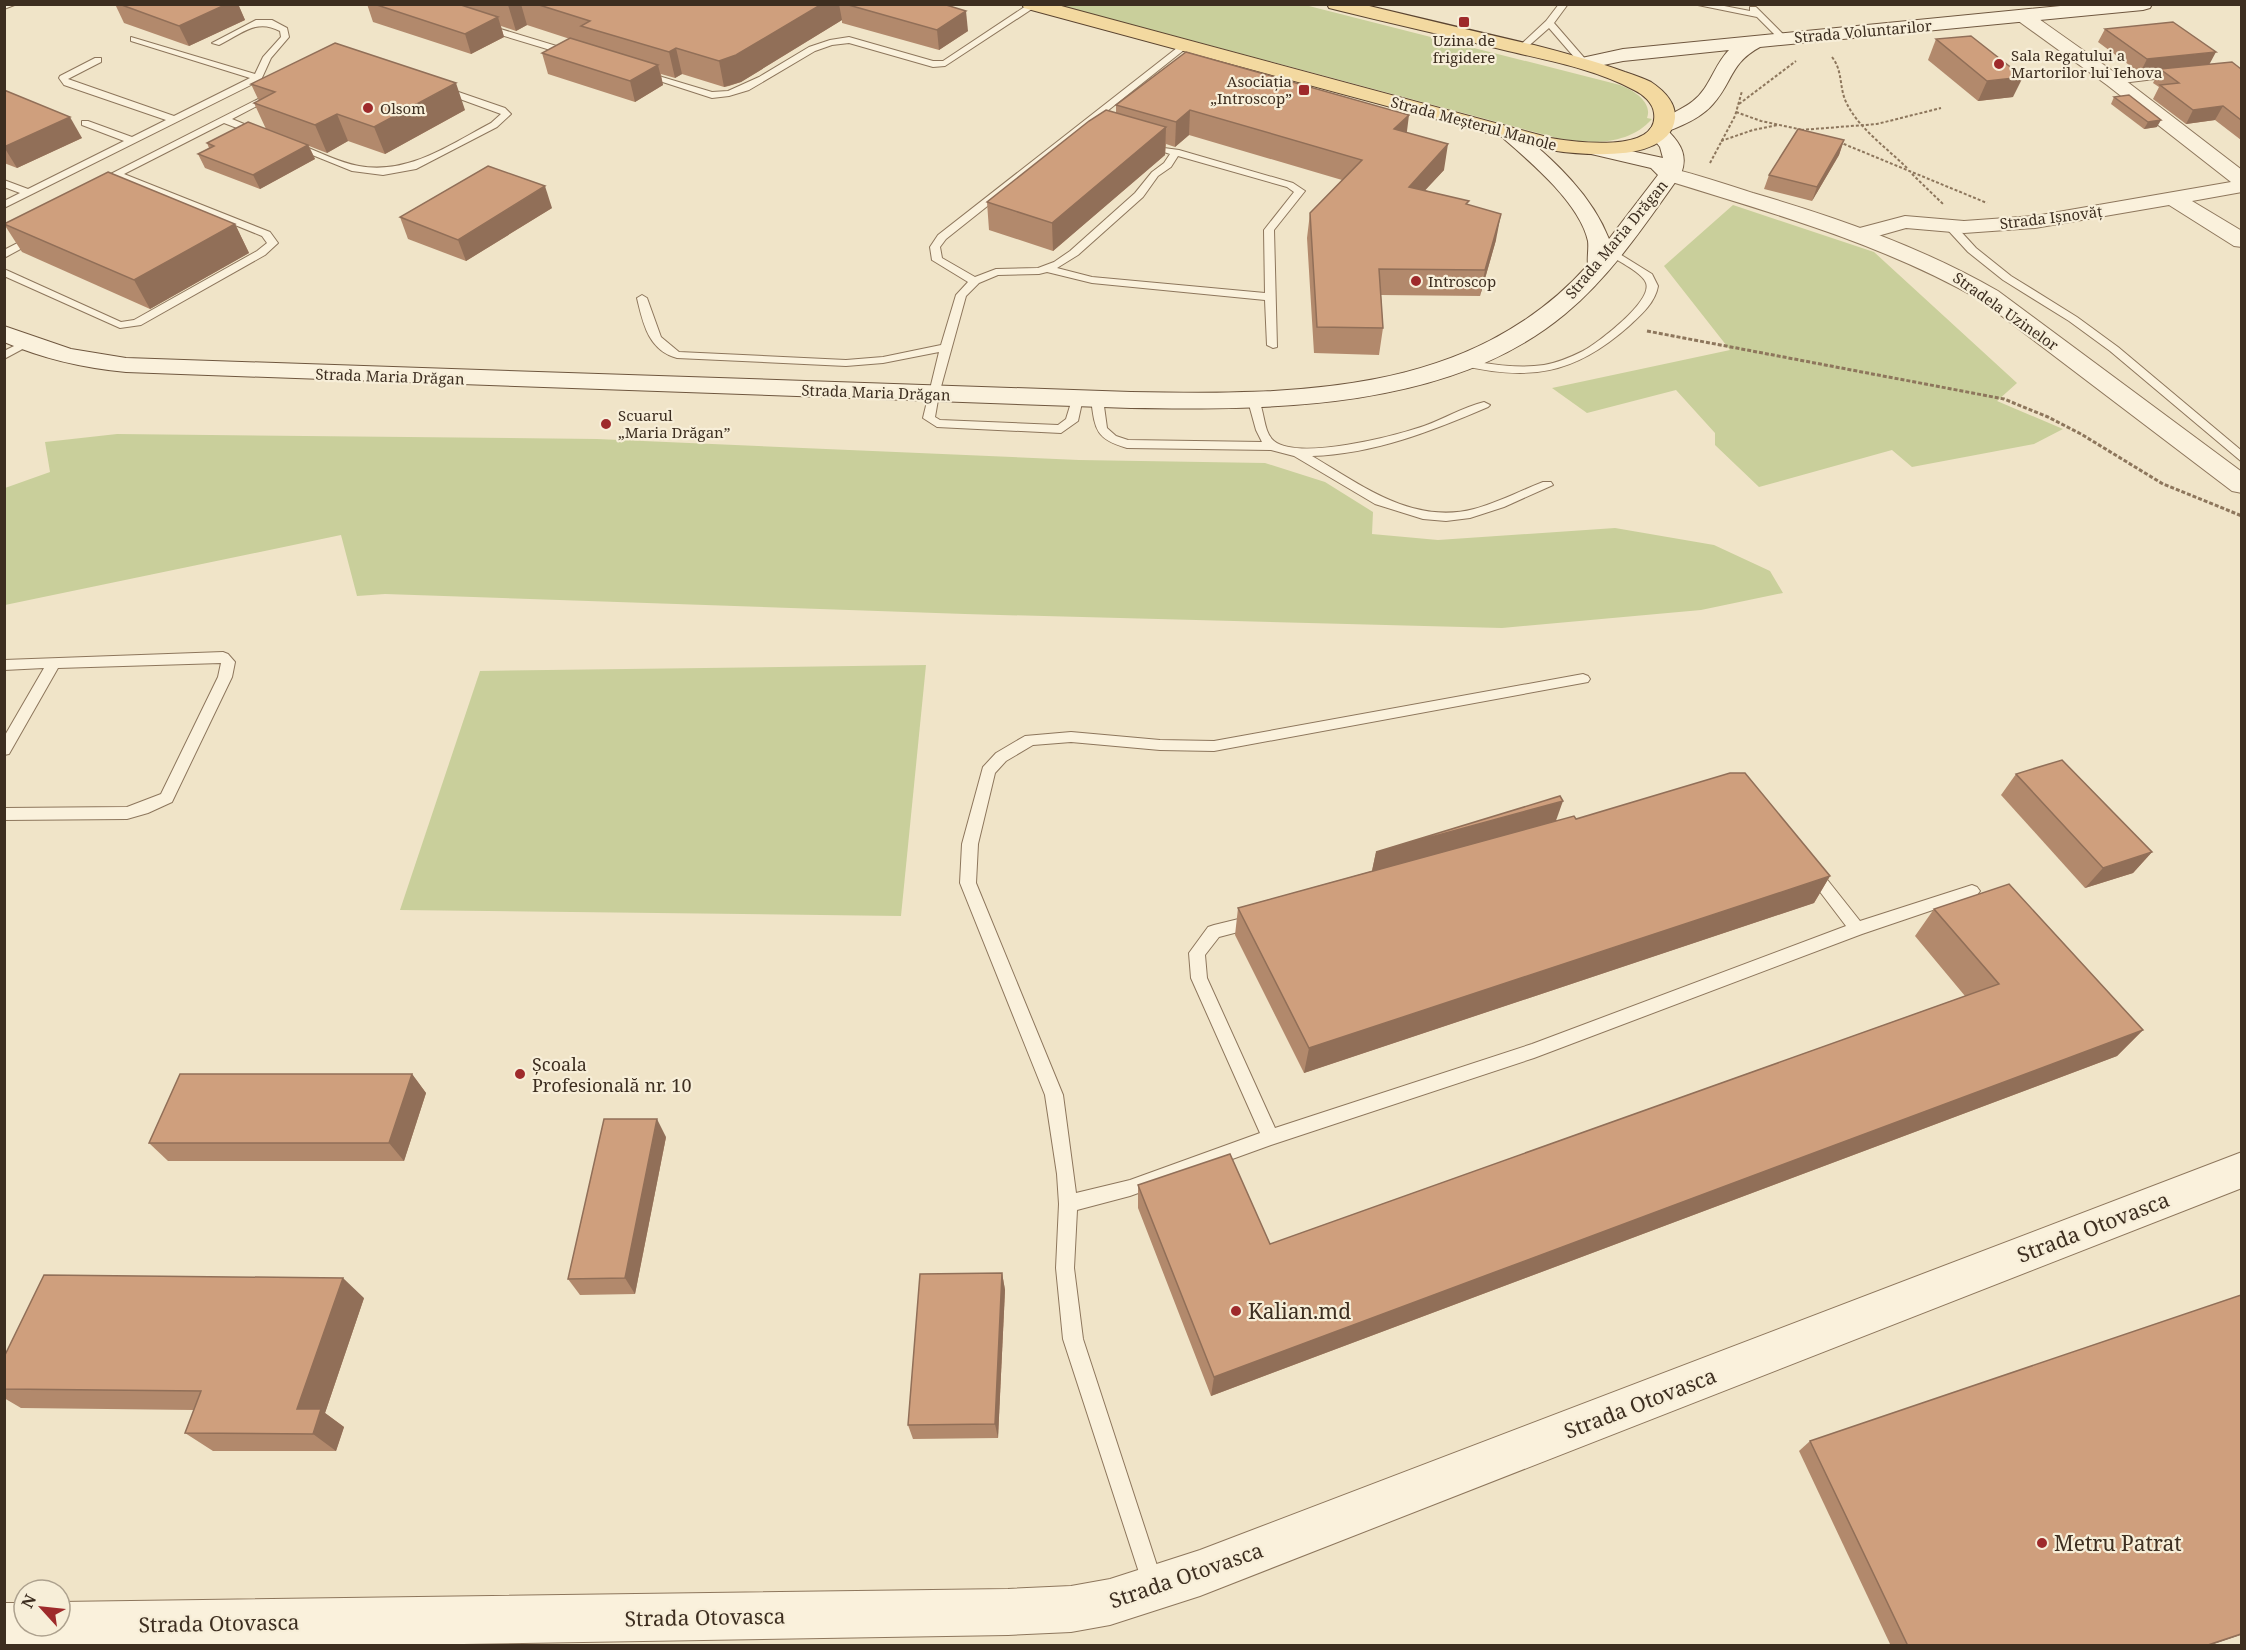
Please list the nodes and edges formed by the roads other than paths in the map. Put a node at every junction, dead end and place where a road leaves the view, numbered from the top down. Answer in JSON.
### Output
{"nodes":[{"id":1,"x":13,"y":4,"type":"edge"},
{"id":2,"x":1336,"y":4,"type":"edge"},
{"id":3,"x":1564,"y":4,"type":"edge"},
{"id":4,"x":1697,"y":4,"type":"edge"},
{"id":5,"x":1749,"y":4,"type":"edge"},
{"id":6,"x":2143,"y":4,"type":"edge"},
{"id":7,"x":1032,"y":5,"type":"edge"},
{"id":8,"x":4,"y":7,"type":"edge"},
{"id":9,"x":1759,"y":15,"type":"junction"},
{"id":10,"x":2023,"y":16,"type":"junction"},
{"id":11,"x":1549,"y":23,"type":"junction"},
{"id":12,"x":477,"y":26,"type":"edge"},
{"id":13,"x":134,"y":39,"type":"dead end"},
{"id":14,"x":1784,"y":39,"type":"junction"},
{"id":15,"x":1758,"y":41,"type":"junction"},
{"id":16,"x":216,"y":43,"type":"dead end"},
{"id":17,"x":1185,"y":46,"type":"junction"},
{"id":18,"x":1520,"y":49,"type":"junction"},
{"id":19,"x":578,"y":55,"type":"edge"},
{"id":20,"x":98,"y":60,"type":"dead end"},
{"id":21,"x":1584,"y":63,"type":"junction"},
{"id":22,"x":633,"y":72,"type":"edge"},
{"id":23,"x":2185,"y":73,"type":"edge"},
{"id":24,"x":258,"y":78,"type":"junction"},
{"id":25,"x":2114,"y":81,"type":"junction"},
{"id":26,"x":436,"y":88,"type":"edge"},
{"id":27,"x":286,"y":89,"type":"edge"},
{"id":28,"x":175,"y":120,"type":"junction"},
{"id":29,"x":225,"y":120,"type":"junction"},
{"id":30,"x":85,"y":123,"type":"dead end"},
{"id":31,"x":1083,"y":126,"type":"junction"},
{"id":32,"x":1095,"y":129,"type":"edge"},
{"id":33,"x":1661,"y":129,"type":"junction"},
{"id":34,"x":1511,"y":135,"type":"junction"},
{"id":35,"x":268,"y":136,"type":"edge"},
{"id":36,"x":133,"y":141,"type":"junction"},
{"id":37,"x":290,"y":144,"type":"edge"},
{"id":38,"x":1153,"y":146,"type":"edge"},
{"id":39,"x":1594,"y":149,"type":"junction"},
{"id":40,"x":1176,"y":152,"type":"junction"},
{"id":41,"x":117,"y":174,"type":"junction"},
{"id":42,"x":1670,"y":174,"type":"junction"},
{"id":43,"x":2241,"y":180,"type":"edge"},
{"id":44,"x":4,"y":183,"type":"edge"},
{"id":45,"x":2241,"y":186,"type":"edge"},
{"id":46,"x":86,"y":189,"type":"edge"},
{"id":47,"x":29,"y":193,"type":"junction"},
{"id":48,"x":2174,"y":199,"type":"junction"},
{"id":49,"x":4,"y":205,"type":"edge"},
{"id":50,"x":1957,"y":226,"type":"junction"},
{"id":51,"x":46,"y":231,"type":"edge"},
{"id":52,"x":1860,"y":235,"type":"junction"},
{"id":53,"x":2241,"y":242,"type":"edge"},
{"id":54,"x":4,"y":255,"type":"edge"},
{"id":55,"x":1604,"y":257,"type":"junction"},
{"id":56,"x":1048,"y":268,"type":"junction"},
{"id":57,"x":4,"y":272,"type":"edge"},
{"id":58,"x":975,"y":281,"type":"junction"},
{"id":59,"x":1270,"y":297,"type":"junction"},
{"id":60,"x":642,"y":298,"type":"dead end"},
{"id":61,"x":15,"y":338,"type":"edge"},
{"id":62,"x":1273,"y":345,"type":"dead end"},
{"id":63,"x":946,"y":347,"type":"junction"},
{"id":64,"x":4,"y":356,"type":"edge"},
{"id":65,"x":1461,"y":362,"type":"junction"},
{"id":66,"x":933,"y":394,"type":"junction"},
{"id":67,"x":1087,"y":399,"type":"junction"},
{"id":68,"x":1254,"y":401,"type":"junction"},
{"id":69,"x":1484,"y":405,"type":"dead end"},
{"id":70,"x":1271,"y":446,"type":"junction"},
{"id":71,"x":1298,"y":453,"type":"junction"},
{"id":72,"x":2241,"y":458,"type":"edge"},
{"id":73,"x":1547,"y":485,"type":"dead end"},
{"id":74,"x":2241,"y":485,"type":"edge"},
{"id":75,"x":54,"y":663,"type":"junction"},
{"id":76,"x":4,"y":665,"type":"edge"},
{"id":77,"x":1583,"y":678,"type":"dead end"},
{"id":78,"x":4,"y":750,"type":"edge"},
{"id":79,"x":4,"y":813,"type":"edge"},
{"id":80,"x":1802,"y":856,"type":"edge"},
{"id":81,"x":1972,"y":891,"type":"dead end"},
{"id":82,"x":1271,"y":916,"type":"edge"},
{"id":83,"x":1857,"y":928,"type":"junction"},
{"id":84,"x":1271,"y":1137,"type":"junction"},
{"id":85,"x":2241,"y":1170,"type":"edge"},
{"id":86,"x":1068,"y":1204,"type":"junction"},
{"id":87,"x":1153,"y":1587,"type":"junction"},
{"id":88,"x":72,"y":1626,"type":"edge"}],
"edges":[{"from":1,"to":8,"type":"lane"},
{"from":2,"to":18,"type":"main road"},
{"from":3,"to":11,"type":"lane"},
{"from":4,"to":9,"type":"lane"},
{"from":5,"to":9,"type":"lane"},
{"from":6,"to":10,"type":"main road","name":"Strada Voluntarilor"},
{"from":7,"to":17,"type":"main road","name":"Strada Meșterul Manole"},
{"from":7,"to":22,"type":"lane"},
{"from":9,"to":14,"type":"lane"},
{"from":10,"to":14,"type":"main road","name":"Strada Voluntarilor"},
{"from":10,"to":25,"type":"street"},
{"from":11,"to":18,"type":"lane"},
{"from":11,"to":21,"type":"lane"},
{"from":12,"to":19,"type":"lane"},
{"from":13,"to":24,"type":"lane"},
{"from":14,"to":15,"type":"main road","name":"Strada Voluntarilor"},
{"from":15,"to":21,"type":"main road","name":"Strada Voluntarilor"},
{"from":15,"to":33,"type":"main road"},
{"from":16,"to":24,"type":"lane"},
{"from":17,"to":31,"type":"lane"},
{"from":17,"to":34,"type":"main road","name":"Strada Meșterul Manole"},
{"from":18,"to":21,"type":"main road"},
{"from":20,"to":28,"type":"lane"},
{"from":21,"to":33,"type":"main road"},
{"from":23,"to":25,"type":"lane"},
{"from":24,"to":28,"type":"lane"},
{"from":25,"to":43,"type":"street"},
{"from":26,"to":37,"type":"lane"},
{"from":27,"to":29,"type":"lane"},
{"from":28,"to":36,"type":"lane"},
{"from":29,"to":35,"type":"lane"},
{"from":29,"to":41,"type":"lane"},
{"from":30,"to":36,"type":"lane"},
{"from":31,"to":32,"type":"lane"},
{"from":31,"to":58,"type":"lane"},
{"from":33,"to":39,"type":"main road","name":"Strada Meșterul Manole"},
{"from":33,"to":42,"type":"main road"},
{"from":34,"to":39,"type":"main road","name":"Strada Meșterul Manole"},
{"from":34,"to":55,"type":"main road"},
{"from":36,"to":47,"type":"lane"},
{"from":38,"to":40,"type":"lane"},
{"from":39,"to":42,"type":"main road","name":"Stradela Uzinelor"},
{"from":40,"to":56,"type":"lane"},
{"from":40,"to":59,"type":"lane"},
{"from":41,"to":46,"type":"lane"},
{"from":41,"to":57,"type":"lane"},
{"from":42,"to":52,"type":"main road","name":"Stradela Uzinelor"},
{"from":42,"to":55,"type":"main road","name":"Strada Maria Drăgan"},
{"from":44,"to":47,"type":"lane"},
{"from":45,"to":48,"type":"street","name":"Strada Ișnovăț"},
{"from":47,"to":49,"type":"lane"},
{"from":48,"to":50,"type":"street","name":"Strada Ișnovăț"},
{"from":48,"to":53,"type":"street"},
{"from":50,"to":52,"type":"street","name":"Strada Ișnovăț"},
{"from":50,"to":72,"type":"lane"},
{"from":51,"to":54,"type":"lane"},
{"from":52,"to":74,"type":"main road","name":"Stradela Uzinelor"},
{"from":55,"to":65,"type":"main road","name":"Strada Maria Drăgan"},
{"from":55,"to":65,"type":"lane"},
{"from":56,"to":58,"type":"lane"},
{"from":56,"to":59,"type":"lane"},
{"from":58,"to":63,"type":"lane"},
{"from":59,"to":62,"type":"lane"},
{"from":60,"to":63,"type":"lane"},
{"from":61,"to":64,"type":"lane"},
{"from":61,"to":66,"type":"main road","name":"Strada Maria Drăgan"},
{"from":63,"to":66,"type":"lane"},
{"from":65,"to":68,"type":"main road","name":"Strada Maria Drăgan"},
{"from":66,"to":67,"type":"main road","name":"Strada Maria Drăgan"},
{"from":67,"to":68,"type":"main road","name":"Strada Maria Drăgan"},
{"from":67,"to":70,"type":"lane"},
{"from":68,"to":70,"type":"lane"},
{"from":69,"to":71,"type":"lane"},
{"from":70,"to":71,"type":"lane"},
{"from":71,"to":73,"type":"lane"},
{"from":75,"to":76,"type":"lane"},
{"from":75,"to":78,"type":"lane"},
{"from":75,"to":79,"type":"lane"},
{"from":77,"to":86,"type":"lane"},
{"from":80,"to":83,"type":"lane"},
{"from":81,"to":83,"type":"lane"},
{"from":82,"to":84,"type":"lane"},
{"from":83,"to":84,"type":"lane"},
{"from":84,"to":86,"type":"lane"},
{"from":85,"to":87,"type":"main road","name":"Strada Otovasca"},
{"from":86,"to":87,"type":"lane"},
{"from":87,"to":88,"type":"main road","name":"Strada Otovasca"}]}
